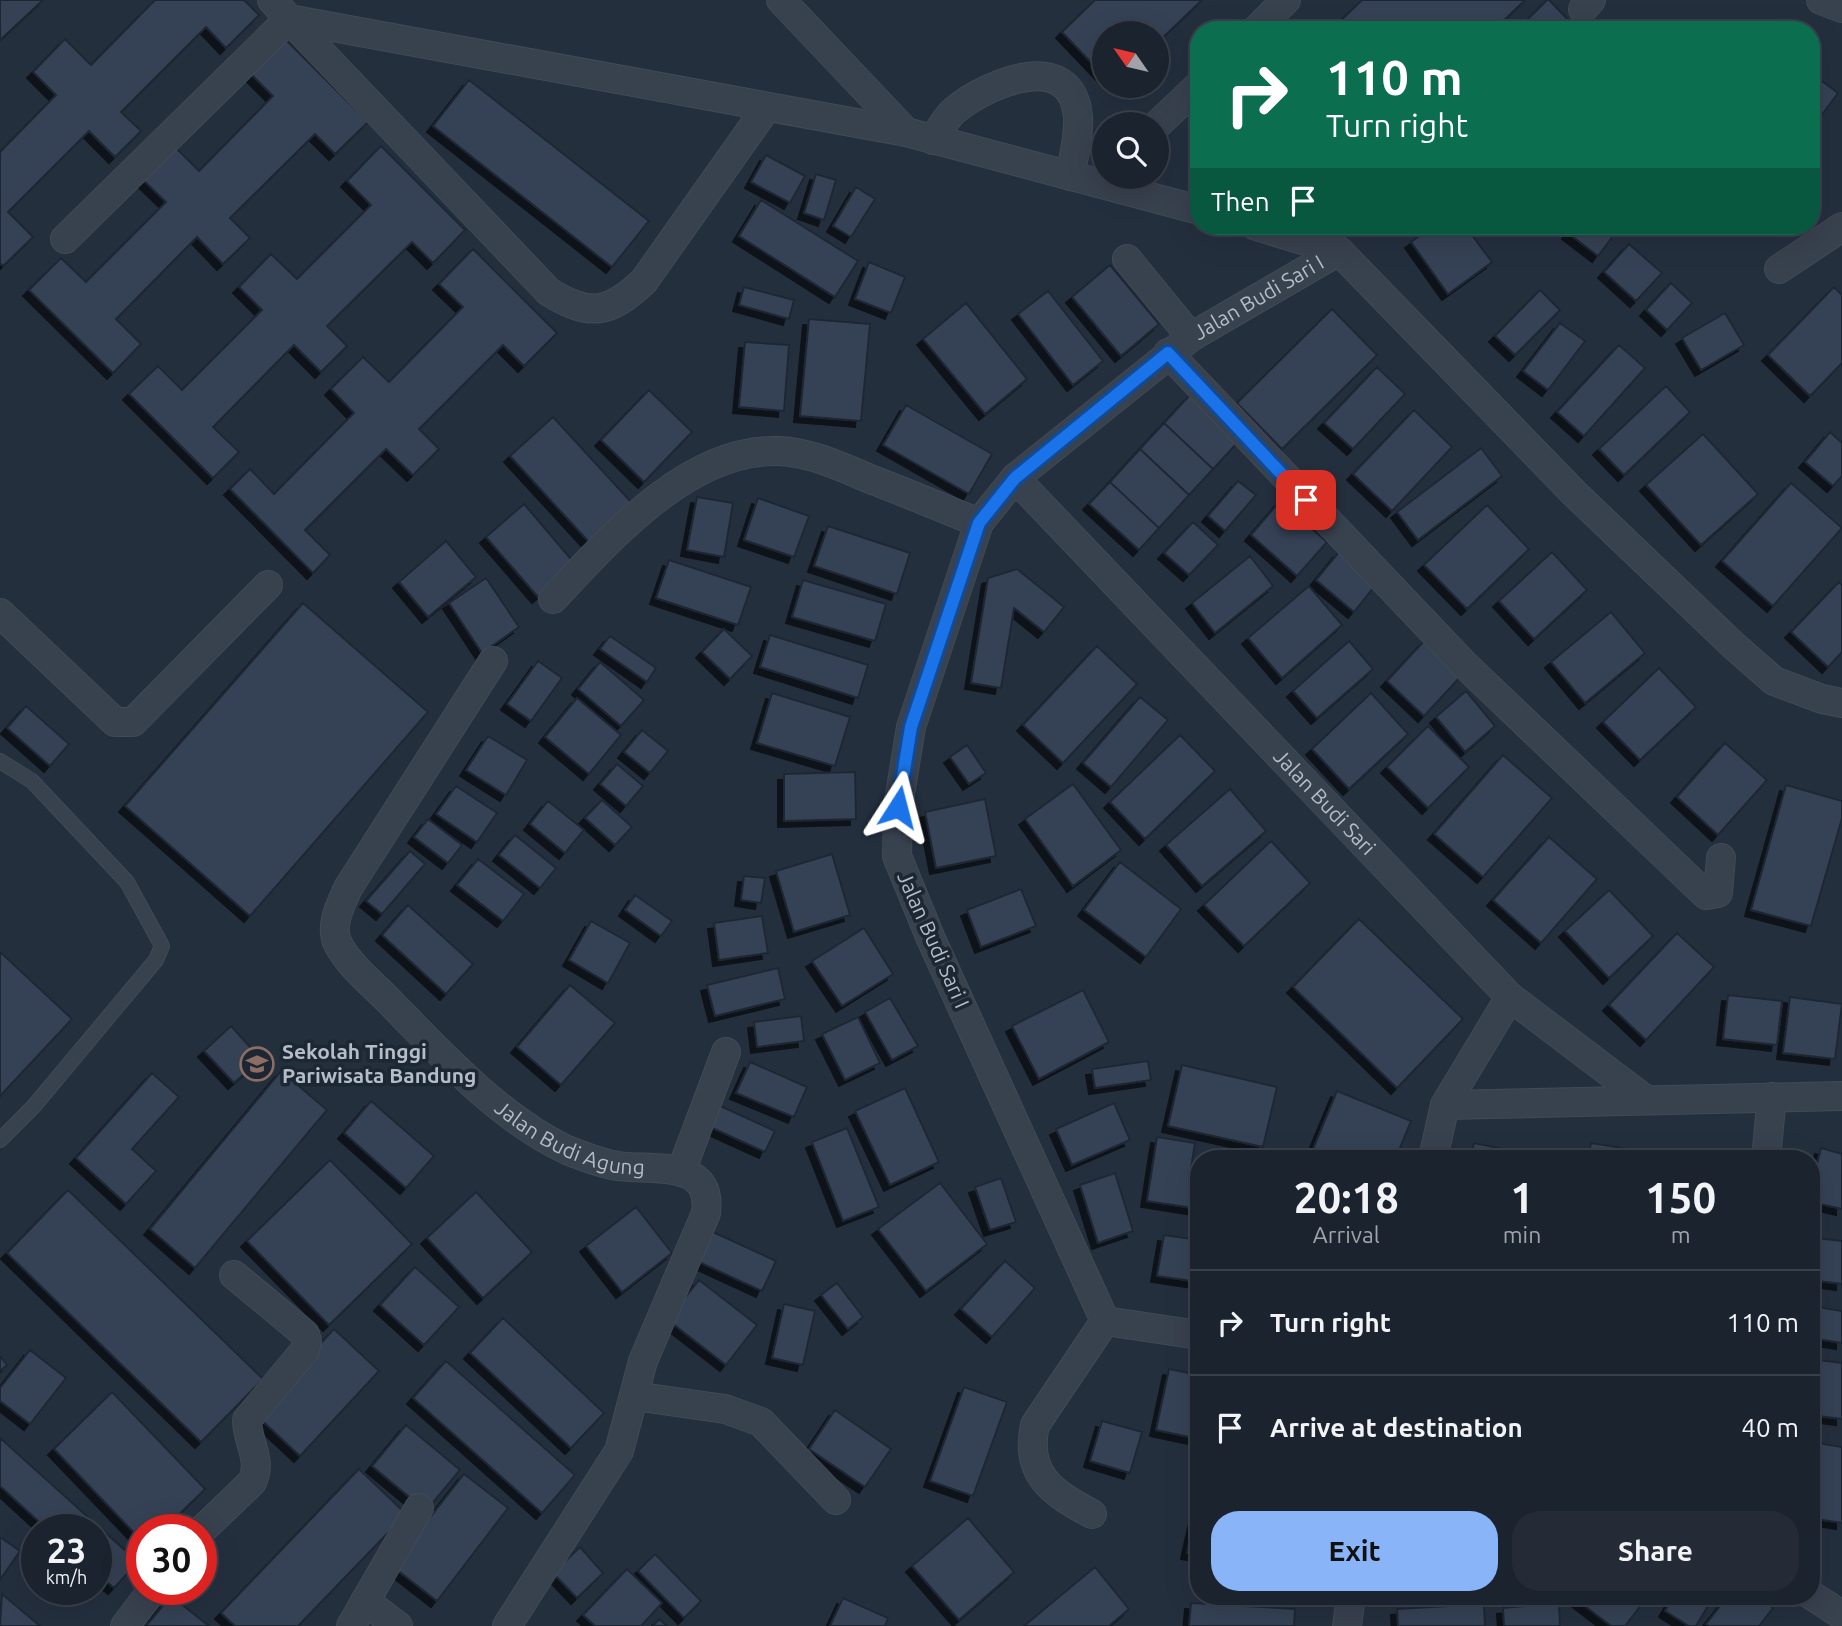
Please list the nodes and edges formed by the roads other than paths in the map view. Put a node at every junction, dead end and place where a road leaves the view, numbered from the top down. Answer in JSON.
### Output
{"nodes":[{"id":1,"x":781,"y":0,"type":"edge"},
{"id":2,"x":1286,"y":0,"type":"edge"},
{"id":3,"x":1821,"y":0,"type":"edge"},
{"id":4,"x":1842,"y":8,"type":"edge"},
{"id":5,"x":281,"y":10,"type":"edge"},
{"id":6,"x":1265,"y":21,"type":"edge"},
{"id":7,"x":1190,"y":94,"type":"edge"},
{"id":8,"x":767,"y":107,"type":"junction"},
{"id":9,"x":1169,"y":114,"type":"edge"},
{"id":10,"x":919,"y":136,"type":"junction"},
{"id":11,"x":1070,"y":176,"type":"junction"},
{"id":12,"x":1092,"y":178,"type":"edge"},
{"id":13,"x":1133,"y":189,"type":"edge"},
{"id":14,"x":1190,"y":207,"type":"edge"},
{"id":15,"x":1842,"y":227,"type":"edge"},
{"id":16,"x":1286,"y":235,"type":"edge"},
{"id":17,"x":65,"y":239,"type":"dead end"},
{"id":18,"x":1339,"y":251,"type":"junction"},
{"id":19,"x":1127,"y":259,"type":"dead end"},
{"id":20,"x":1779,"y":269,"type":"dead end"},
{"id":21,"x":1180,"y":345,"type":"junction"},
{"id":22,"x":1015,"y":478,"type":"junction"},
{"id":23,"x":979,"y":523,"type":"junction"},
{"id":24,"x":268,"y":586,"type":"dead end"},
{"id":25,"x":553,"y":599,"type":"dead end"},
{"id":26,"x":0,"y":613,"type":"edge"},
{"id":27,"x":493,"y":661,"type":"dead end"},
{"id":28,"x":1842,"y":702,"type":"edge"},
{"id":29,"x":0,"y":761,"type":"edge"},
{"id":30,"x":1721,"y":858,"type":"dead end"},
{"id":31,"x":1510,"y":998,"type":"junction"},
{"id":32,"x":726,"y":1052,"type":"dead end"},
{"id":33,"x":1842,"y":1096,"type":"edge"},
{"id":34,"x":1772,"y":1097,"type":"junction"},
{"id":35,"x":1646,"y":1100,"type":"junction"},
{"id":36,"x":1445,"y":1105,"type":"junction"},
{"id":37,"x":0,"y":1140,"type":"edge"},
{"id":38,"x":1435,"y":1150,"type":"edge"},
{"id":39,"x":1767,"y":1150,"type":"edge"},
{"id":40,"x":682,"y":1169,"type":"junction"},
{"id":41,"x":234,"y":1275,"type":"dead end"},
{"id":42,"x":1104,"y":1321,"type":"junction"},
{"id":43,"x":1190,"y":1334,"type":"edge"},
{"id":44,"x":634,"y":1396,"type":"junction"},
{"id":45,"x":836,"y":1500,"type":"dead end"},
{"id":46,"x":419,"y":1508,"type":"dead end"},
{"id":47,"x":1092,"y":1514,"type":"dead end"},
{"id":48,"x":217,"y":1516,"type":"edge"},
{"id":49,"x":365,"y":1601,"type":"junction"},
{"id":50,"x":1820,"y":1601,"type":"edge"},
{"id":51,"x":141,"y":1605,"type":"edge"},
{"id":52,"x":1350,"y":1605,"type":"edge"},
{"id":53,"x":1842,"y":1615,"type":"edge"},
{"id":54,"x":125,"y":1626,"type":"edge"},
{"id":55,"x":351,"y":1626,"type":"edge"},
{"id":56,"x":398,"y":1626,"type":"edge"},
{"id":57,"x":507,"y":1626,"type":"edge"},
{"id":58,"x":1347,"y":1626,"type":"edge"}],
"edges":[{"from":1,"to":10,"type":"street"},
{"from":2,"to":6,"type":"street"},
{"from":3,"to":4,"type":"street"},
{"from":5,"to":8,"type":"street"},
{"from":5,"to":8,"type":"street"},
{"from":5,"to":17,"type":"street"},
{"from":7,"to":9,"type":"street"},
{"from":8,"to":10,"type":"street"},
{"from":10,"to":11,"type":"street"},
{"from":10,"to":11,"type":"street"},
{"from":11,"to":12,"type":"street"},
{"from":13,"to":14,"type":"street"},
{"from":15,"to":20,"type":"street"},
{"from":16,"to":18,"type":"street"},
{"from":18,"to":21,"type":"street","name":"Jalan Budi Sari I"},
{"from":18,"to":28,"type":"street"},
{"from":19,"to":21,"type":"street"},
{"from":21,"to":22,"type":"street","name":"Jalan Budi Sari I"},
{"from":21,"to":30,"type":"street"},
{"from":22,"to":23,"type":"street","name":"Jalan Budi Sari I"},
{"from":22,"to":31,"type":"street","name":"Jalan Budi Sari"},
{"from":23,"to":25,"type":"street"},
{"from":23,"to":42,"type":"street","name":"Jalan Budi Sari I"},
{"from":24,"to":26,"type":"street"},
{"from":27,"to":40,"type":"street","name":"Jalan Budi Agung"},
{"from":29,"to":37,"type":"lane"},
{"from":31,"to":35,"type":"street","name":"Jalan Budi Sari"},
{"from":31,"to":36,"type":"street"},
{"from":32,"to":40,"type":"street"},
{"from":33,"to":34,"type":"street"},
{"from":34,"to":35,"type":"street"},
{"from":34,"to":39,"type":"street"},
{"from":35,"to":36,"type":"street"},
{"from":36,"to":38,"type":"street"},
{"from":40,"to":44,"type":"street"},
{"from":41,"to":48,"type":"street"},
{"from":42,"to":43,"type":"street"},
{"from":42,"to":47,"type":"street"},
{"from":44,"to":45,"type":"street"},
{"from":44,"to":57,"type":"street"},
{"from":46,"to":49,"type":"street"},
{"from":49,"to":55,"type":"street"},
{"from":49,"to":56,"type":"street"},
{"from":50,"to":53,"type":"street"},
{"from":51,"to":54,"type":"street"},
{"from":52,"to":58,"type":"street"}]}
